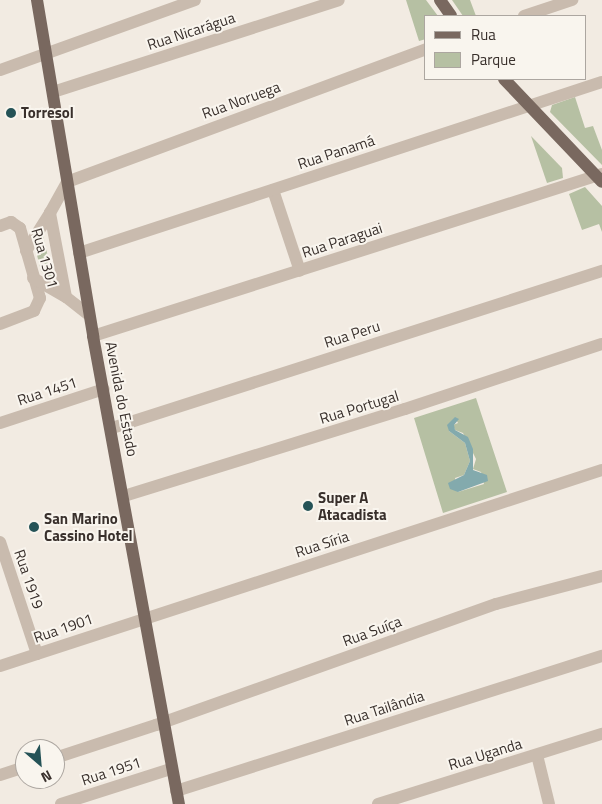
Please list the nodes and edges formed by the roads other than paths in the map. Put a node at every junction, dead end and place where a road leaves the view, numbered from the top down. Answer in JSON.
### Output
{"nodes":[{"id":1,"x":37,"y":0,"type":"edge"},
{"id":2,"x":195,"y":0,"type":"edge"},
{"id":3,"x":339,"y":0,"type":"edge"},
{"id":4,"x":440,"y":0,"type":"edge"},
{"id":5,"x":572,"y":0,"type":"edge"},
{"id":6,"x":450,"y":15,"type":"edge"},
{"id":7,"x":527,"y":15,"type":"edge"},
{"id":8,"x":424,"y":51,"type":"edge"},
{"id":9,"x":46,"y":52,"type":"junction"},
{"id":10,"x":0,"y":70,"type":"edge"},
{"id":11,"x":505,"y":80,"type":"edge"},
{"id":12,"x":602,"y":82,"type":"edge"},
{"id":13,"x":52,"y":92,"type":"junction"},
{"id":14,"x":528,"y":106,"type":"junction"},
{"id":15,"x":600,"y":177,"type":"edge"},
{"id":16,"x":67,"y":182,"type":"junction"},
{"id":17,"x":273,"y":190,"type":"junction"},
{"id":18,"x":50,"y":213,"type":"junction"},
{"id":19,"x":0,"y":226,"type":"edge"},
{"id":20,"x":26,"y":251,"type":"junction"},
{"id":21,"x":79,"y":253,"type":"junction"},
{"id":22,"x":300,"y":270,"type":"junction"},
{"id":23,"x":602,"y":271,"type":"edge"},
{"id":24,"x":34,"y":278,"type":"junction"},
{"id":25,"x":66,"y":297,"type":"junction"},
{"id":26,"x":89,"y":315,"type":"junction"},
{"id":27,"x":0,"y":324,"type":"edge"},
{"id":28,"x":93,"y":336,"type":"junction"},
{"id":29,"x":602,"y":344,"type":"edge"},
{"id":30,"x":104,"y":389,"type":"junction"},
{"id":31,"x":0,"y":423,"type":"edge"},
{"id":32,"x":112,"y":428,"type":"junction"},
{"id":33,"x":602,"y":470,"type":"edge"},
{"id":34,"x":124,"y":496,"type":"junction"},
{"id":35,"x":0,"y":542,"type":"edge"},
{"id":36,"x":602,"y":576,"type":"edge"},
{"id":37,"x":141,"y":619,"type":"junction"},
{"id":38,"x":37,"y":654,"type":"junction"},
{"id":39,"x":602,"y":656,"type":"edge"},
{"id":40,"x":0,"y":666,"type":"edge"},
{"id":41,"x":159,"y":724,"type":"junction"},
{"id":42,"x":602,"y":734,"type":"edge"},
{"id":43,"x":537,"y":754,"type":"junction"},
{"id":44,"x":65,"y":755,"type":"edge"},
{"id":45,"x":171,"y":769,"type":"junction"},
{"id":46,"x":15,"y":770,"type":"edge"},
{"id":47,"x":0,"y":775,"type":"edge"},
{"id":48,"x":178,"y":798,"type":"edge"},
{"id":49,"x":61,"y":804,"type":"edge"},
{"id":50,"x":378,"y":804,"type":"edge"},
{"id":51,"x":549,"y":804,"type":"edge"}],
"edges":[{"from":1,"to":9,"type":"main road","name":"Avenida do Estado"},
{"from":2,"to":9,"type":"street"},
{"from":3,"to":13,"type":"street","name":"Rua Nicarágua"},
{"from":4,"to":6,"type":"main road"},
{"from":5,"to":7,"type":"street"},
{"from":8,"to":16,"type":"street","name":"Rua Noruega"},
{"from":9,"to":10,"type":"street"},
{"from":9,"to":13,"type":"main road","name":"Avenida do Estado"},
{"from":11,"to":14,"type":"main road"},
{"from":12,"to":14,"type":"street","name":"Rua Panamá"},
{"from":13,"to":16,"type":"main road","name":"Avenida do Estado"},
{"from":14,"to":15,"type":"main road"},
{"from":14,"to":17,"type":"street","name":"Rua Panamá"},
{"from":15,"to":22,"type":"street","name":"Rua Paraguai"},
{"from":16,"to":18,"type":"street"},
{"from":16,"to":21,"type":"main road","name":"Avenida do Estado"},
{"from":17,"to":21,"type":"street","name":"Rua Panamá"},
{"from":17,"to":22,"type":"street"},
{"from":18,"to":20,"type":"street"},
{"from":18,"to":25,"type":"street"},
{"from":19,"to":20,"type":"street","name":"Rua 1301"},
{"from":20,"to":24,"type":"street","name":"Rua 1301"},
{"from":21,"to":26,"type":"main road","name":"Avenida do Estado"},
{"from":22,"to":28,"type":"street","name":"Rua Paraguai"},
{"from":23,"to":32,"type":"street","name":"Rua Peru"},
{"from":24,"to":25,"type":"street"},
{"from":24,"to":27,"type":"street","name":"Rua 1301"},
{"from":25,"to":26,"type":"street"},
{"from":26,"to":28,"type":"main road","name":"Avenida do Estado"},
{"from":28,"to":30,"type":"main road","name":"Avenida do Estado"},
{"from":29,"to":34,"type":"street","name":"Rua Portugal"},
{"from":30,"to":31,"type":"street","name":"Rua 1451"},
{"from":30,"to":32,"type":"main road","name":"Avenida do Estado"},
{"from":32,"to":34,"type":"main road","name":"Avenida do Estado"},
{"from":33,"to":37,"type":"street","name":"Rua Síria"},
{"from":34,"to":37,"type":"main road","name":"Avenida do Estado"},
{"from":35,"to":38,"type":"street","name":"Rua 1919"},
{"from":36,"to":41,"type":"street","name":"Rua Suíça"},
{"from":37,"to":38,"type":"street","name":"Rua 1901"},
{"from":37,"to":41,"type":"main road","name":"Avenida do Estado"},
{"from":38,"to":40,"type":"street","name":"Rua 1901"},
{"from":39,"to":48,"type":"street","name":"Rua Tailândia"},
{"from":41,"to":44,"type":"street","name":"Rua Suíça"},
{"from":41,"to":45,"type":"main road","name":"Avenida do Estado"},
{"from":42,"to":43,"type":"street","name":"Rua Uganda"},
{"from":43,"to":50,"type":"street","name":"Rua Uganda"},
{"from":43,"to":51,"type":"street"},
{"from":45,"to":48,"type":"main road","name":"Avenida do Estado"},
{"from":45,"to":49,"type":"street","name":"Rua 1951"},
{"from":46,"to":47,"type":"street"}]}
